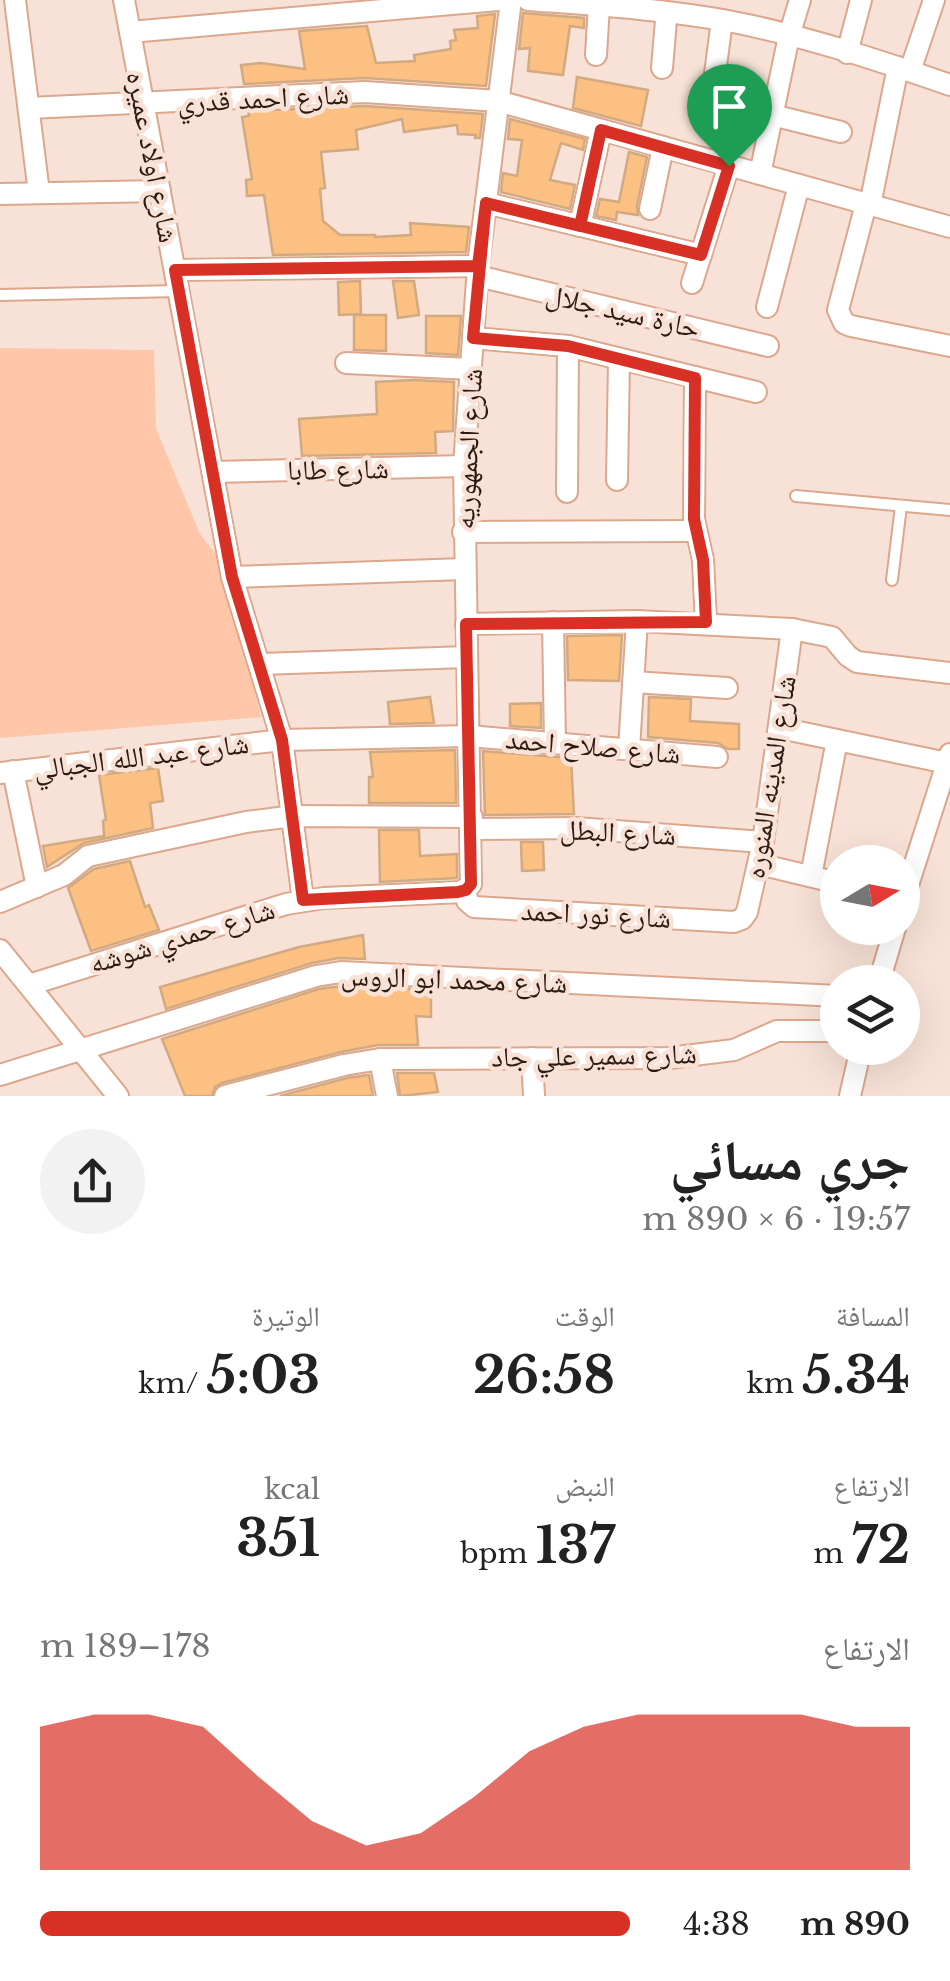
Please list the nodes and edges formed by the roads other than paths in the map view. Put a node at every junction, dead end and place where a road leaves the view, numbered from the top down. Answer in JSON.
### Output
{"nodes":[{"id":1,"x":15,"y":0,"type":"edge"},
{"id":2,"x":124,"y":0,"type":"edge"},
{"id":3,"x":498,"y":0,"type":"edge"},
{"id":4,"x":511,"y":0,"type":"edge"},
{"id":5,"x":528,"y":0,"type":"edge"},
{"id":6,"x":800,"y":0,"type":"edge"},
{"id":7,"x":861,"y":0,"type":"edge"},
{"id":8,"x":934,"y":0,"type":"edge"},
{"id":9,"x":592,"y":3,"type":"edge"},
{"id":10,"x":658,"y":8,"type":"edge"},
{"id":11,"x":722,"y":20,"type":"junction"},
{"id":12,"x":130,"y":32,"type":"junction"},
{"id":13,"x":789,"y":36,"type":"junction"},
{"id":14,"x":846,"y":53,"type":"junction"},
{"id":15,"x":596,"y":55,"type":"dead end"},
{"id":16,"x":662,"y":68,"type":"dead end"},
{"id":17,"x":904,"y":69,"type":"junction"},
{"id":18,"x":950,"y":85,"type":"edge"},
{"id":19,"x":713,"y":89,"type":"dead end"},
{"id":20,"x":498,"y":101,"type":"junction"},
{"id":21,"x":143,"y":105,"type":"junction"},
{"id":22,"x":29,"y":108,"type":"junction"},
{"id":23,"x":772,"y":115,"type":"junction"},
{"id":24,"x":601,"y":130,"type":"junction"},
{"id":25,"x":841,"y":132,"type":"dead end"},
{"id":26,"x":664,"y":147,"type":"junction"},
{"id":27,"x":729,"y":166,"type":"junction"},
{"id":28,"x":760,"y":174,"type":"junction"},
{"id":29,"x":799,"y":185,"type":"junction"},
{"id":30,"x":160,"y":191,"type":"junction"},
{"id":31,"x":39,"y":193,"type":"junction"},
{"id":32,"x":0,"y":194,"type":"edge"},
{"id":33,"x":486,"y":203,"type":"junction"},
{"id":34,"x":868,"y":204,"type":"junction"},
{"id":35,"x":650,"y":209,"type":"dead end"},
{"id":36,"x":580,"y":226,"type":"junction"},
{"id":37,"x":950,"y":227,"type":"edge"},
{"id":38,"x":701,"y":255,"type":"junction"},
{"id":39,"x":478,"y":271,"type":"junction"},
{"id":40,"x":177,"y":281,"type":"junction"},
{"id":41,"x":692,"y":282,"type":"dead end"},
{"id":42,"x":0,"y":295,"type":"edge"},
{"id":43,"x":767,"y":307,"type":"dead end"},
{"id":44,"x":473,"y":338,"type":"junction"},
{"id":45,"x":568,"y":346,"type":"junction"},
{"id":46,"x":768,"y":346,"type":"dead end"},
{"id":47,"x":950,"y":346,"type":"edge"},
{"id":48,"x":619,"y":359,"type":"junction"},
{"id":49,"x":346,"y":363,"type":"dead end"},
{"id":50,"x":471,"y":369,"type":"junction"},
{"id":51,"x":695,"y":378,"type":"junction"},
{"id":52,"x":756,"y":392,"type":"dead end"},
{"id":53,"x":464,"y":466,"type":"junction"},
{"id":54,"x":213,"y":472,"type":"junction"},
{"id":55,"x":617,"y":480,"type":"dead end"},
{"id":56,"x":566,"y":492,"type":"dead end"},
{"id":57,"x":796,"y":496,"type":"dead end"},
{"id":58,"x":901,"y":506,"type":"junction"},
{"id":59,"x":950,"y":510,"type":"edge"},
{"id":60,"x":695,"y":531,"type":"junction"},
{"id":61,"x":463,"y":532,"type":"junction"},
{"id":62,"x":464,"y":569,"type":"junction"},
{"id":63,"x":232,"y":577,"type":"junction"},
{"id":64,"x":892,"y":580,"type":"dead end"},
{"id":65,"x":638,"y":620,"type":"junction"},
{"id":66,"x":554,"y":622,"type":"junction"},
{"id":67,"x":706,"y":622,"type":"junction"},
{"id":68,"x":466,"y":624,"type":"junction"},
{"id":69,"x":792,"y":629,"type":"junction"},
{"id":70,"x":467,"y":657,"type":"junction"},
{"id":71,"x":260,"y":664,"type":"junction"},
{"id":72,"x":950,"y":673,"type":"edge"},
{"id":73,"x":634,"y":682,"type":"junction"},
{"id":74,"x":727,"y":688,"type":"dead end"},
{"id":75,"x":780,"y":728,"type":"junction"},
{"id":76,"x":469,"y":736,"type":"junction"},
{"id":77,"x":282,"y":740,"type":"junction"},
{"id":78,"x":838,"y":740,"type":"junction"},
{"id":79,"x":555,"y":743,"type":"junction"},
{"id":80,"x":629,"y":750,"type":"junction"},
{"id":81,"x":717,"y":757,"type":"dead end"},
{"id":82,"x":949,"y":758,"type":"edge"},
{"id":83,"x":7,"y":772,"type":"edge"},
{"id":84,"x":294,"y":816,"type":"junction"},
{"id":85,"x":472,"y":823,"type":"junction"},
{"id":86,"x":763,"y":842,"type":"junction"},
{"id":87,"x":920,"y":848,"type":"edge"},
{"id":88,"x":759,"y":864,"type":"junction"},
{"id":89,"x":811,"y":876,"type":"junction"},
{"id":90,"x":820,"y":878,"type":"edge"},
{"id":91,"x":37,"y":887,"type":"junction"},
{"id":92,"x":462,"y":891,"type":"junction"},
{"id":93,"x":303,"y":900,"type":"junction"},
{"id":94,"x":0,"y":902,"type":"edge"},
{"id":95,"x":739,"y":922,"type":"joint"},
{"id":96,"x":0,"y":950,"type":"edge"},
{"id":97,"x":26,"y":981,"type":"junction"},
{"id":98,"x":0,"y":982,"type":"edge"},
{"id":99,"x":820,"y":995,"type":"edge"},
{"id":100,"x":820,"y":1031,"type":"edge"},
{"id":101,"x":82,"y":1049,"type":"junction"},
{"id":102,"x":532,"y":1058,"type":"junction"},
{"id":103,"x":380,"y":1059,"type":"junction"},
{"id":104,"x":857,"y":1065,"type":"edge"},
{"id":105,"x":0,"y":1075,"type":"edge"},
{"id":106,"x":118,"y":1096,"type":"edge"},
{"id":107,"x":225,"y":1096,"type":"edge"},
{"id":108,"x":387,"y":1096,"type":"edge"},
{"id":109,"x":534,"y":1096,"type":"edge"},
{"id":110,"x":850,"y":1096,"type":"edge"}],
"edges":[{"from":1,"to":22,"type":"street"},
{"from":2,"to":12,"type":"street","name":"شارع اولاد عميره"},
{"from":3,"to":12,"type":"street"},
{"from":4,"to":20,"type":"street","name":"شارع الجمهوريه"},
{"from":5,"to":9,"type":"street"},
{"from":6,"to":13,"type":"street"},
{"from":7,"to":14,"type":"street"},
{"from":8,"to":17,"type":"street"},
{"from":9,"to":10,"type":"street"},
{"from":9,"to":15,"type":"street"},
{"from":10,"to":11,"type":"street"},
{"from":10,"to":16,"type":"street"},
{"from":11,"to":13,"type":"street"},
{"from":11,"to":19,"type":"street"},
{"from":12,"to":21,"type":"street","name":"شارع اولاد عميره"},
{"from":13,"to":14,"type":"street"},
{"from":13,"to":23,"type":"street"},
{"from":14,"to":17,"type":"street"},
{"from":17,"to":18,"type":"street"},
{"from":17,"to":34,"type":"street"},
{"from":20,"to":21,"type":"street","name":"شارع احمد قدري"},
{"from":20,"to":24,"type":"street","name":"شارع احمد قدري"},
{"from":20,"to":33,"type":"street","name":"شارع الجمهوريه"},
{"from":21,"to":22,"type":"street","name":"شارع احمد قدري"},
{"from":21,"to":30,"type":"street","name":"شارع اولاد عميره"},
{"from":22,"to":31,"type":"street"},
{"from":23,"to":25,"type":"street"},
{"from":23,"to":28,"type":"street"},
{"from":24,"to":26,"type":"street","name":"شارع احمد قدري"},
{"from":24,"to":36,"type":"street"},
{"from":26,"to":27,"type":"street","name":"شارع احمد قدري"},
{"from":26,"to":35,"type":"street"},
{"from":27,"to":28,"type":"street","name":"شارع احمد قدري"},
{"from":27,"to":38,"type":"street"},
{"from":28,"to":29,"type":"street","name":"شارع احمد قدري"},
{"from":29,"to":34,"type":"street","name":"شارع احمد قدري"},
{"from":29,"to":43,"type":"street"},
{"from":30,"to":31,"type":"street"},
{"from":30,"to":40,"type":"street","name":"شارع اولاد عميره"},
{"from":31,"to":32,"type":"street"},
{"from":33,"to":36,"type":"street"},
{"from":33,"to":39,"type":"street","name":"شارع الجمهوريه"},
{"from":34,"to":37,"type":"street","name":"شارع احمد قدري"},
{"from":34,"to":47,"type":"street"},
{"from":36,"to":38,"type":"street"},
{"from":38,"to":41,"type":"street"},
{"from":39,"to":40,"type":"street","name":"حارة سيد جلال"},
{"from":39,"to":44,"type":"street","name":"شارع الجمهوريه"},
{"from":39,"to":46,"type":"street","name":"حارة سيد جلال"},
{"from":40,"to":42,"type":"lane"},
{"from":40,"to":54,"type":"street","name":"شارع اولاد عميره"},
{"from":44,"to":45,"type":"street"},
{"from":44,"to":50,"type":"street","name":"شارع الجمهوريه"},
{"from":45,"to":48,"type":"street"},
{"from":45,"to":56,"type":"street"},
{"from":48,"to":51,"type":"street"},
{"from":48,"to":55,"type":"street"},
{"from":49,"to":50,"type":"street"},
{"from":50,"to":53,"type":"street","name":"شارع الجمهوريه"},
{"from":51,"to":52,"type":"street"},
{"from":51,"to":60,"type":"street"},
{"from":53,"to":54,"type":"street","name":"شارع طابا"},
{"from":53,"to":61,"type":"street","name":"شارع الجمهوريه"},
{"from":54,"to":63,"type":"street","name":"شارع اولاد عميره"},
{"from":57,"to":58,"type":"lane"},
{"from":58,"to":59,"type":"lane"},
{"from":58,"to":64,"type":"lane"},
{"from":60,"to":61,"type":"street"},
{"from":60,"to":67,"type":"street"},
{"from":61,"to":62,"type":"street","name":"شارع الجمهوريه"},
{"from":62,"to":63,"type":"street"},
{"from":62,"to":68,"type":"street","name":"شارع الجمهوريه"},
{"from":63,"to":71,"type":"street","name":"شارع اولاد عميره"},
{"from":65,"to":66,"type":"street"},
{"from":65,"to":67,"type":"street"},
{"from":65,"to":73,"type":"street"},
{"from":66,"to":68,"type":"street"},
{"from":66,"to":79,"type":"street"},
{"from":67,"to":69,"type":"street"},
{"from":68,"to":70,"type":"street","name":"شارع الجمهوريه"},
{"from":69,"to":72,"type":"street"},
{"from":69,"to":75,"type":"street","name":"شارع المدينه المنوره"},
{"from":70,"to":71,"type":"street"},
{"from":70,"to":76,"type":"street","name":"شارع الجمهوريه"},
{"from":71,"to":77,"type":"street","name":"شارع اولاد عميره"},
{"from":73,"to":74,"type":"street"},
{"from":73,"to":80,"type":"street"},
{"from":75,"to":78,"type":"street"},
{"from":75,"to":86,"type":"street","name":"شارع المدينه المنوره"},
{"from":76,"to":77,"type":"street","name":"شارع صلاح احمد"},
{"from":76,"to":79,"type":"street","name":"شارع صلاح احمد"},
{"from":76,"to":85,"type":"street","name":"شارع الجمهوريه"},
{"from":77,"to":83,"type":"street","name":"شارع عبد الله الجبالي"},
{"from":77,"to":84,"type":"street","name":"شارع اولاد عميره"},
{"from":78,"to":82,"type":"street"},
{"from":78,"to":89,"type":"street"},
{"from":79,"to":80,"type":"street","name":"شارع صلاح احمد"},
{"from":80,"to":81,"type":"street","name":"شارع صلاح احمد"},
{"from":82,"to":87,"type":"street"},
{"from":83,"to":91,"type":"street"},
{"from":84,"to":85,"type":"street","name":"شارع البطل"},
{"from":84,"to":91,"type":"street","name":"شارع البطل"},
{"from":84,"to":93,"type":"street","name":"شارع اولاد عميره"},
{"from":85,"to":86,"type":"street","name":"شارع البطل"},
{"from":85,"to":92,"type":"street","name":"شارع الجمهوريه"},
{"from":86,"to":88,"type":"street","name":"شارع المدينه المنوره"},
{"from":88,"to":89,"type":"street"},
{"from":88,"to":95,"type":"street","name":"شارع المدينه المنوره"},
{"from":89,"to":90,"type":"street"},
{"from":91,"to":94,"type":"street","name":"شارع البطل"},
{"from":92,"to":93,"type":"street","name":"شارع حمدي شوشه"},
{"from":92,"to":95,"type":"street","name":"شارع نور احمد"},
{"from":93,"to":97,"type":"street","name":"شارع حمدي شوشه"},
{"from":96,"to":97,"type":"street"},
{"from":97,"to":98,"type":"street","name":"شارع حمدي شوشه"},
{"from":97,"to":101,"type":"street"},
{"from":99,"to":101,"type":"street","name":"شارع محمد ابو الروس"},
{"from":100,"to":102,"type":"street","name":"شارع سمير علي جاد"},
{"from":101,"to":105,"type":"street","name":"شارع محمد ابو الروس"},
{"from":101,"to":106,"type":"street"},
{"from":102,"to":103,"type":"street","name":"شارع سمير علي جاد"},
{"from":102,"to":109,"type":"street"},
{"from":103,"to":107,"type":"street","name":"شارع سمير علي جاد"},
{"from":103,"to":108,"type":"street"},
{"from":104,"to":110,"type":"street"}]}
